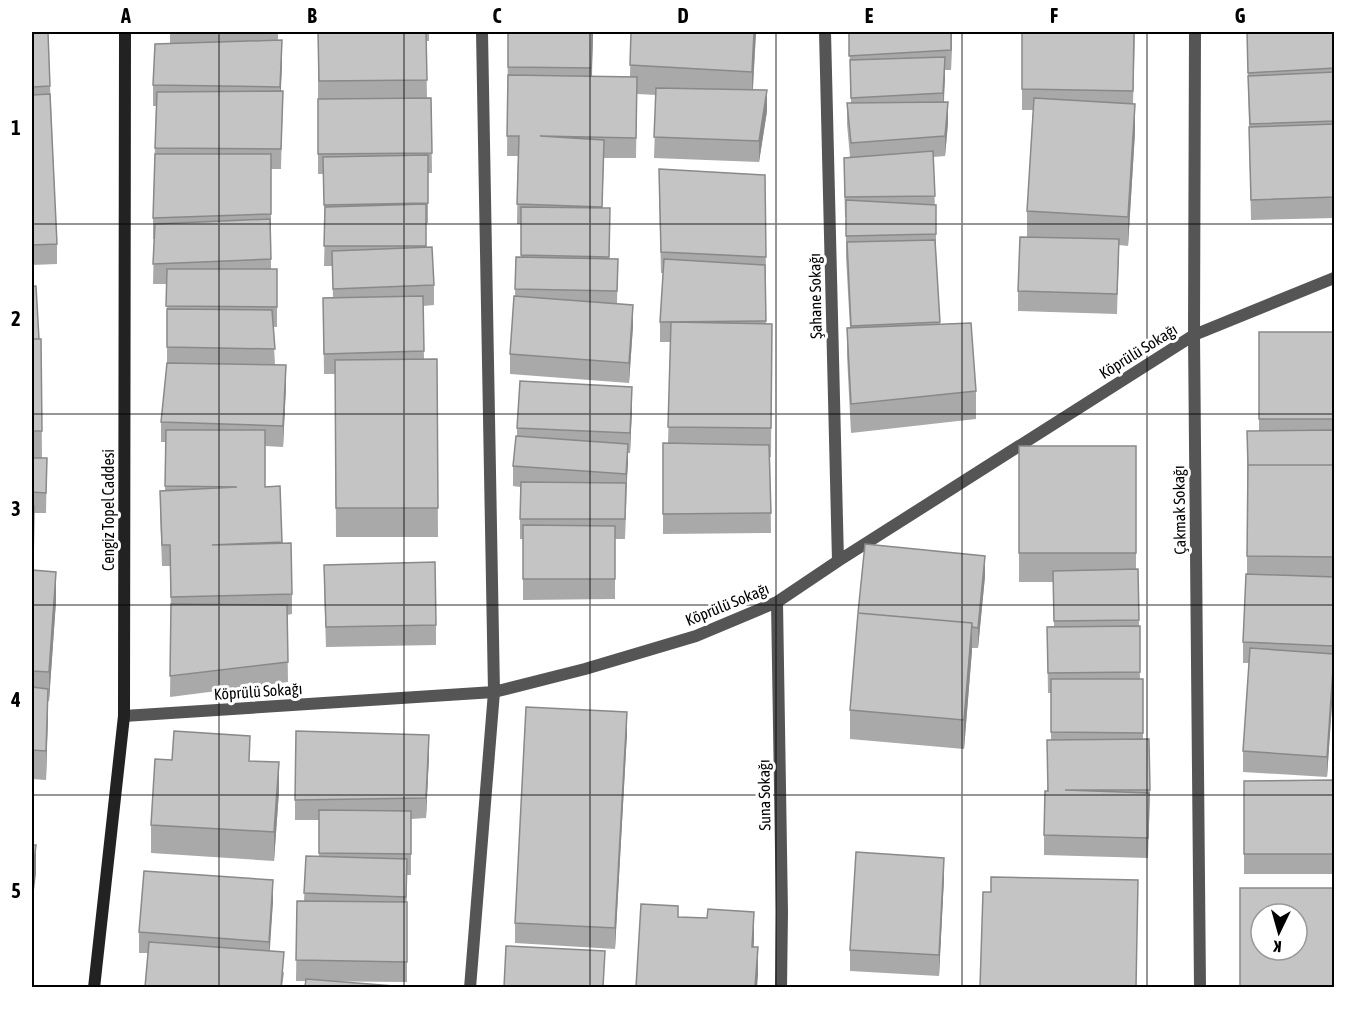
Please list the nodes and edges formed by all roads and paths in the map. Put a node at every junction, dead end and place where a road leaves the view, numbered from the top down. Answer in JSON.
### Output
{"nodes":[{"id":1,"x":125,"y":32,"type":"edge"},
{"id":2,"x":482,"y":32,"type":"edge"},
{"id":3,"x":825,"y":32,"type":"edge"},
{"id":4,"x":1195,"y":32,"type":"edge"},
{"id":5,"x":1335,"y":278,"type":"edge"},
{"id":6,"x":1194,"y":335,"type":"junction"},
{"id":7,"x":838,"y":561,"type":"junction"},
{"id":8,"x":777,"y":602,"type":"junction"},
{"id":9,"x":494,"y":692,"type":"junction"},
{"id":10,"x":124,"y":716,"type":"junction"},
{"id":11,"x":94,"y":987,"type":"edge"},
{"id":12,"x":470,"y":987,"type":"edge"},
{"id":13,"x":781,"y":987,"type":"edge"},
{"id":14,"x":1200,"y":987,"type":"edge"}],
"edges":[{"from":1,"to":10,"type":"main road","name":"Cengiz Topel Caddesi"},
{"from":2,"to":9,"type":"street"},
{"from":3,"to":7,"type":"street","name":"Şahane Sokağı"},
{"from":4,"to":6,"type":"street","name":"Çakmak Sokağı"},
{"from":5,"to":6,"type":"street","name":"Köprülü Sokağı"},
{"from":6,"to":7,"type":"street","name":"Köprülü Sokağı"},
{"from":6,"to":14,"type":"street","name":"Çakmak Sokağı"},
{"from":7,"to":8,"type":"street","name":"Köprülü Sokağı"},
{"from":8,"to":9,"type":"street","name":"Köprülü Sokağı"},
{"from":8,"to":13,"type":"street","name":"Suna Sokağı"},
{"from":9,"to":10,"type":"street","name":"Köprülü Sokağı"},
{"from":9,"to":12,"type":"street"},
{"from":10,"to":11,"type":"main road","name":"Cengiz Topel Caddesi"}]}
